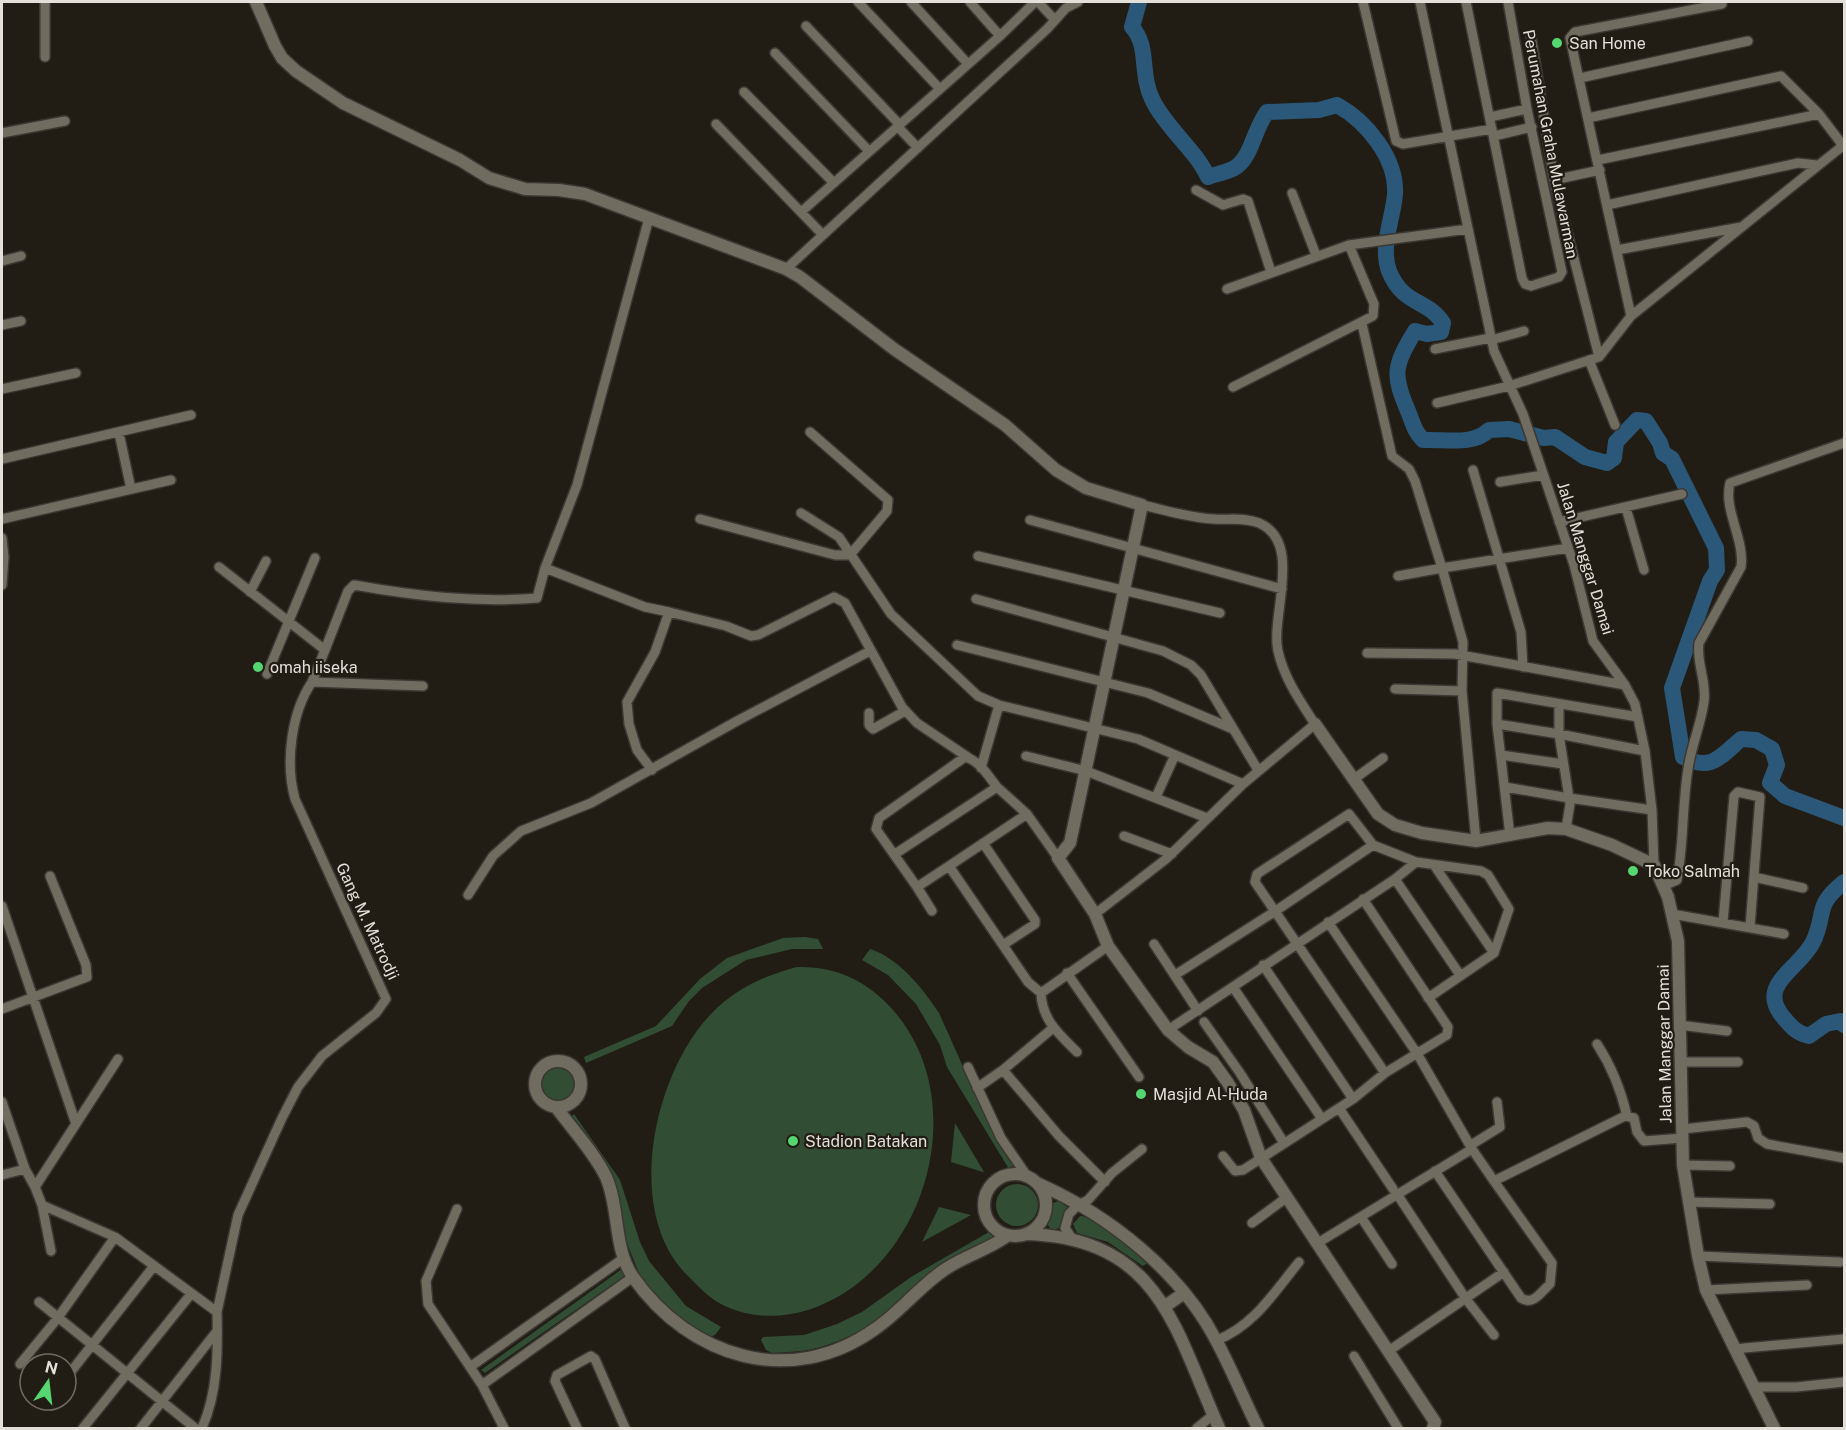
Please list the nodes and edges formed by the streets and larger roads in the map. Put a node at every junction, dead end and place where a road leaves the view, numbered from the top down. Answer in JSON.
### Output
{"nodes":[{"id":1,"x":45,"y":2,"type":"edge"},
{"id":2,"x":256,"y":2,"type":"edge"},
{"id":3,"x":858,"y":2,"type":"edge"},
{"id":4,"x":911,"y":2,"type":"edge"},
{"id":5,"x":970,"y":2,"type":"edge"},
{"id":6,"x":1037,"y":2,"type":"edge"},
{"id":7,"x":1078,"y":2,"type":"edge"},
{"id":8,"x":1363,"y":2,"type":"edge"},
{"id":9,"x":1420,"y":2,"type":"edge"},
{"id":10,"x":1466,"y":2,"type":"edge"},
{"id":11,"x":1508,"y":2,"type":"edge"},
{"id":12,"x":1722,"y":4,"type":"dead end"},
{"id":13,"x":1055,"y":20,"type":"junction"},
{"id":14,"x":806,"y":26,"type":"dead end"},
{"id":15,"x":1000,"y":36,"type":"junction"},
{"id":16,"x":1531,"y":36,"type":"dead end"},
{"id":17,"x":1748,"y":41,"type":"dead end"},
{"id":18,"x":774,"y":53,"type":"dead end"},
{"id":19,"x":45,"y":57,"type":"dead end"},
{"id":20,"x":968,"y":64,"type":"junction"},
{"id":21,"x":1580,"y":78,"type":"junction"},
{"id":22,"x":940,"y":89,"type":"junction"},
{"id":23,"x":744,"y":92,"type":"dead end"},
{"id":24,"x":1527,"y":109,"type":"junction"},
{"id":25,"x":1820,"y":114,"type":"junction"},
{"id":26,"x":1490,"y":117,"type":"junction"},
{"id":27,"x":1588,"y":118,"type":"junction"},
{"id":28,"x":65,"y":121,"type":"dead end"},
{"id":29,"x":716,"y":124,"type":"dead end"},
{"id":30,"x":898,"y":125,"type":"junction"},
{"id":31,"x":1532,"y":127,"type":"junction"},
{"id":32,"x":1492,"y":132,"type":"junction"},
{"id":33,"x":2,"y":133,"type":"edge"},
{"id":34,"x":1447,"y":136,"type":"junction"},
{"id":35,"x":918,"y":148,"type":"junction"},
{"id":36,"x":869,"y":151,"type":"junction"},
{"id":37,"x":1599,"y":165,"type":"junction"},
{"id":38,"x":1817,"y":165,"type":"junction"},
{"id":39,"x":1554,"y":180,"type":"junction"},
{"id":40,"x":834,"y":183,"type":"junction"},
{"id":41,"x":1196,"y":190,"type":"dead end"},
{"id":42,"x":1292,"y":193,"type":"dead end"},
{"id":43,"x":1607,"y":205,"type":"junction"},
{"id":44,"x":801,"y":212,"type":"junction"},
{"id":45,"x":649,"y":218,"type":"junction"},
{"id":46,"x":1742,"y":227,"type":"junction"},
{"id":47,"x":1468,"y":229,"type":"junction"},
{"id":48,"x":823,"y":235,"type":"junction"},
{"id":49,"x":1349,"y":245,"type":"junction"},
{"id":50,"x":1617,"y":250,"type":"junction"},
{"id":51,"x":1316,"y":255,"type":"junction"},
{"id":52,"x":21,"y":256,"type":"dead end"},
{"id":53,"x":2,"y":261,"type":"edge"},
{"id":54,"x":786,"y":269,"type":"junction"},
{"id":55,"x":1271,"y":272,"type":"junction"},
{"id":56,"x":1227,"y":289,"type":"dead end"},
{"id":57,"x":1631,"y":316,"type":"junction"},
{"id":58,"x":21,"y":321,"type":"dead end"},
{"id":59,"x":1362,"y":324,"type":"junction"},
{"id":60,"x":2,"y":325,"type":"edge"},
{"id":61,"x":1524,"y":331,"type":"dead end"},
{"id":62,"x":1491,"y":339,"type":"junction"},
{"id":63,"x":1435,"y":349,"type":"dead end"},
{"id":64,"x":1599,"y":357,"type":"junction"},
{"id":65,"x":1589,"y":360,"type":"junction"},
{"id":66,"x":76,"y":373,"type":"dead end"},
{"id":67,"x":1509,"y":386,"type":"junction"},
{"id":68,"x":1233,"y":387,"type":"dead end"},
{"id":69,"x":2,"y":389,"type":"edge"},
{"id":70,"x":1437,"y":403,"type":"dead end"},
{"id":71,"x":191,"y":416,"type":"dead end"},
{"id":72,"x":1616,"y":425,"type":"dead end"},
{"id":73,"x":810,"y":432,"type":"dead end"},
{"id":74,"x":119,"y":433,"type":"junction"},
{"id":75,"x":1845,"y":443,"type":"edge"},
{"id":76,"x":2,"y":459,"type":"edge"},
{"id":77,"x":1473,"y":470,"type":"dead end"},
{"id":78,"x":1543,"y":475,"type":"junction"},
{"id":79,"x":171,"y":480,"type":"dead end"},
{"id":80,"x":1500,"y":482,"type":"dead end"},
{"id":81,"x":131,"y":489,"type":"junction"},
{"id":82,"x":1682,"y":494,"type":"dead end"},
{"id":83,"x":1142,"y":505,"type":"junction"},
{"id":84,"x":1626,"y":508,"type":"junction"},
{"id":85,"x":801,"y":513,"type":"dead end"},
{"id":86,"x":2,"y":519,"type":"edge"},
{"id":87,"x":700,"y":519,"type":"dead end"},
{"id":88,"x":1030,"y":520,"type":"dead end"},
{"id":89,"x":1559,"y":522,"type":"junction"},
{"id":90,"x":2,"y":537,"type":"edge"},
{"id":91,"x":1135,"y":548,"type":"junction"},
{"id":92,"x":1568,"y":548,"type":"junction"},
{"id":93,"x":850,"y":555,"type":"junction"},
{"id":94,"x":978,"y":556,"type":"dead end"},
{"id":95,"x":315,"y":558,"type":"dead end"},
{"id":96,"x":1500,"y":559,"type":"junction"},
{"id":97,"x":266,"y":561,"type":"dead end"},
{"id":98,"x":219,"y":567,"type":"dead end"},
{"id":99,"x":545,"y":568,"type":"junction"},
{"id":100,"x":1442,"y":568,"type":"junction"},
{"id":101,"x":1644,"y":570,"type":"dead end"},
{"id":102,"x":1398,"y":576,"type":"dead end"},
{"id":103,"x":2,"y":585,"type":"edge"},
{"id":104,"x":1282,"y":589,"type":"junction"},
{"id":105,"x":1125,"y":590,"type":"junction"},
{"id":106,"x":250,"y":592,"type":"junction"},
{"id":107,"x":976,"y":599,"type":"dead end"},
{"id":108,"x":669,"y":612,"type":"junction"},
{"id":109,"x":1220,"y":613,"type":"dead end"},
{"id":110,"x":286,"y":622,"type":"junction"},
{"id":111,"x":1116,"y":637,"type":"junction"},
{"id":112,"x":957,"y":645,"type":"dead end"},
{"id":113,"x":325,"y":650,"type":"junction"},
{"id":114,"x":870,"y":651,"type":"junction"},
{"id":115,"x":1367,"y":653,"type":"dead end"},
{"id":116,"x":1464,"y":656,"type":"junction"},
{"id":117,"x":1523,"y":668,"type":"junction"},
{"id":118,"x":267,"y":674,"type":"dead end"},
{"id":119,"x":312,"y":682,"type":"junction"},
{"id":120,"x":1106,"y":682,"type":"junction"},
{"id":121,"x":1625,"y":685,"type":"junction"},
{"id":122,"x":423,"y":686,"type":"dead end"},
{"id":123,"x":1395,"y":689,"type":"dead end"},
{"id":124,"x":1462,"y":691,"type":"junction"},
{"id":125,"x":1559,"y":704,"type":"junction"},
{"id":126,"x":999,"y":705,"type":"junction"},
{"id":127,"x":905,"y":711,"type":"junction"},
{"id":128,"x":869,"y":713,"type":"dead end"},
{"id":129,"x":1638,"y":717,"type":"junction"},
{"id":130,"x":1315,"y":724,"type":"junction"},
{"id":131,"x":1497,"y":724,"type":"junction"},
{"id":132,"x":1095,"y":727,"type":"junction"},
{"id":133,"x":1233,"y":729,"type":"junction"},
{"id":134,"x":1559,"y":734,"type":"junction"},
{"id":135,"x":1645,"y":751,"type":"junction"},
{"id":136,"x":1175,"y":755,"type":"junction"},
{"id":137,"x":1501,"y":755,"type":"junction"},
{"id":138,"x":1026,"y":756,"type":"dead end"},
{"id":139,"x":969,"y":758,"type":"junction"},
{"id":140,"x":1383,"y":758,"type":"dead end"},
{"id":141,"x":1563,"y":764,"type":"junction"},
{"id":142,"x":981,"y":768,"type":"junction"},
{"id":143,"x":652,"y":770,"type":"junction"},
{"id":144,"x":1258,"y":770,"type":"junction"},
{"id":145,"x":1086,"y":771,"type":"junction"},
{"id":146,"x":1354,"y":779,"type":"junction"},
{"id":147,"x":1242,"y":784,"type":"junction"},
{"id":148,"x":997,"y":787,"type":"junction"},
{"id":149,"x":1505,"y":787,"type":"junction"},
{"id":150,"x":1156,"y":797,"type":"junction"},
{"id":151,"x":1569,"y":798,"type":"junction"},
{"id":152,"x":1652,"y":810,"type":"junction"},
{"id":153,"x":1027,"y":814,"type":"junction"},
{"id":154,"x":1207,"y":818,"type":"junction"},
{"id":155,"x":1566,"y":829,"type":"junction"},
{"id":156,"x":1124,"y":836,"type":"dead end"},
{"id":157,"x":1510,"y":836,"type":"junction"},
{"id":158,"x":1476,"y":841,"type":"junction"},
{"id":159,"x":983,"y":843,"type":"junction"},
{"id":160,"x":1373,"y":845,"type":"junction"},
{"id":161,"x":1065,"y":850,"type":"junction"},
{"id":162,"x":1172,"y":854,"type":"junction"},
{"id":163,"x":895,"y":855,"type":"junction"},
{"id":164,"x":1416,"y":862,"type":"junction"},
{"id":165,"x":1434,"y":865,"type":"junction"},
{"id":166,"x":1653,"y":865,"type":"junction"},
{"id":167,"x":950,"y":866,"type":"junction"},
{"id":168,"x":50,"y":876,"type":"dead end"},
{"id":169,"x":1754,"y":877,"type":"junction"},
{"id":170,"x":1395,"y":879,"type":"junction"},
{"id":171,"x":1663,"y":886,"type":"junction"},
{"id":172,"x":917,"y":887,"type":"junction"},
{"id":173,"x":1803,"y":888,"type":"dead end"},
{"id":174,"x":468,"y":895,"type":"dead end"},
{"id":175,"x":1363,"y":899,"type":"junction"},
{"id":176,"x":2,"y":906,"type":"edge"},
{"id":177,"x":932,"y":911,"type":"dead end"},
{"id":178,"x":1274,"y":912,"type":"junction"},
{"id":179,"x":1095,"y":914,"type":"junction"},
{"id":180,"x":1672,"y":914,"type":"junction"},
{"id":181,"x":1328,"y":922,"type":"junction"},
{"id":182,"x":1723,"y":922,"type":"junction"},
{"id":183,"x":1750,"y":927,"type":"junction"},
{"id":184,"x":1784,"y":934,"type":"dead end"},
{"id":185,"x":1154,"y":944,"type":"dead end"},
{"id":186,"x":1296,"y":944,"type":"junction"},
{"id":187,"x":1003,"y":945,"type":"junction"},
{"id":188,"x":1108,"y":946,"type":"junction"},
{"id":189,"x":1494,"y":953,"type":"junction"},
{"id":190,"x":1263,"y":965,"type":"junction"},
{"id":191,"x":1067,"y":973,"type":"junction"},
{"id":192,"x":1175,"y":975,"type":"junction"},
{"id":193,"x":1460,"y":975,"type":"junction"},
{"id":194,"x":1233,"y":987,"type":"junction"},
{"id":195,"x":1041,"y":993,"type":"junction"},
{"id":196,"x":34,"y":997,"type":"junction"},
{"id":197,"x":1428,"y":998,"type":"junction"},
{"id":198,"x":2,"y":1008,"type":"edge"},
{"id":199,"x":1198,"y":1011,"type":"junction"},
{"id":200,"x":1204,"y":1022,"type":"dead end"},
{"id":201,"x":1679,"y":1025,"type":"junction"},
{"id":202,"x":1053,"y":1028,"type":"junction"},
{"id":203,"x":1168,"y":1030,"type":"junction"},
{"id":204,"x":1727,"y":1031,"type":"dead end"},
{"id":205,"x":1597,"y":1044,"type":"dead end"},
{"id":206,"x":1077,"y":1052,"type":"dead end"},
{"id":207,"x":1418,"y":1055,"type":"junction"},
{"id":208,"x":118,"y":1059,"type":"dead end"},
{"id":209,"x":1683,"y":1062,"type":"junction"},
{"id":210,"x":1738,"y":1062,"type":"dead end"},
{"id":211,"x":968,"y":1067,"type":"dead end"},
{"id":212,"x":1003,"y":1070,"type":"junction"},
{"id":213,"x":1385,"y":1073,"type":"junction"},
{"id":214,"x":1138,"y":1077,"type":"dead end"},
{"id":215,"x":977,"y":1088,"type":"junction"},
{"id":216,"x":1353,"y":1099,"type":"junction"},
{"id":217,"x":2,"y":1102,"type":"edge"},
{"id":218,"x":1497,"y":1102,"type":"dead end"},
{"id":219,"x":556,"y":1107,"type":"dead end"},
{"id":220,"x":1339,"y":1108,"type":"junction"},
{"id":221,"x":1627,"y":1116,"type":"junction"},
{"id":222,"x":1322,"y":1119,"type":"junction"},
{"id":223,"x":76,"y":1124,"type":"junction"},
{"id":224,"x":1683,"y":1134,"type":"junction"},
{"id":225,"x":1284,"y":1143,"type":"junction"},
{"id":226,"x":1470,"y":1144,"type":"junction"},
{"id":227,"x":1142,"y":1149,"type":"dead end"},
{"id":228,"x":1223,"y":1156,"type":"dead end"},
{"id":229,"x":1261,"y":1158,"type":"junction"},
{"id":230,"x":1845,"y":1158,"type":"edge"},
{"id":231,"x":1683,"y":1165,"type":"junction"},
{"id":232,"x":1730,"y":1166,"type":"dead end"},
{"id":233,"x":25,"y":1169,"type":"junction"},
{"id":234,"x":1435,"y":1171,"type":"junction"},
{"id":235,"x":2,"y":1175,"type":"edge"},
{"id":236,"x":1027,"y":1176,"type":"junction"},
{"id":237,"x":1494,"y":1180,"type":"junction"},
{"id":238,"x":1105,"y":1182,"type":"junction"},
{"id":239,"x":1039,"y":1184,"type":"junction"},
{"id":240,"x":35,"y":1187,"type":"junction"},
{"id":241,"x":1395,"y":1192,"type":"junction"},
{"id":242,"x":1287,"y":1198,"type":"junction"},
{"id":243,"x":1688,"y":1202,"type":"junction"},
{"id":244,"x":1770,"y":1204,"type":"dead end"},
{"id":245,"x":42,"y":1205,"type":"junction"},
{"id":246,"x":1077,"y":1206,"type":"junction"},
{"id":247,"x":457,"y":1209,"type":"dead end"},
{"id":248,"x":1361,"y":1217,"type":"junction"},
{"id":249,"x":1252,"y":1223,"type":"dead end"},
{"id":250,"x":1027,"y":1234,"type":"junction"},
{"id":251,"x":1007,"y":1236,"type":"junction"},
{"id":252,"x":115,"y":1237,"type":"junction"},
{"id":253,"x":1072,"y":1238,"type":"junction"},
{"id":254,"x":1316,"y":1244,"type":"junction"},
{"id":255,"x":51,"y":1251,"type":"dead end"},
{"id":256,"x":1698,"y":1256,"type":"junction"},
{"id":257,"x":624,"y":1258,"type":"junction"},
{"id":258,"x":1299,"y":1262,"type":"dead end"},
{"id":259,"x":1840,"y":1262,"type":"dead end"},
{"id":260,"x":1392,"y":1264,"type":"dead end"},
{"id":261,"x":154,"y":1266,"type":"junction"},
{"id":262,"x":1160,"y":1266,"type":"junction"},
{"id":263,"x":1504,"y":1272,"type":"junction"},
{"id":264,"x":633,"y":1277,"type":"junction"},
{"id":265,"x":1144,"y":1279,"type":"junction"},
{"id":266,"x":1807,"y":1286,"type":"dead end"},
{"id":267,"x":1706,"y":1290,"type":"junction"},
{"id":268,"x":1184,"y":1293,"type":"junction"},
{"id":269,"x":191,"y":1294,"type":"junction"},
{"id":270,"x":1466,"y":1299,"type":"junction"},
{"id":271,"x":39,"y":1302,"type":"dead end"},
{"id":272,"x":1164,"y":1307,"type":"junction"},
{"id":273,"x":217,"y":1312,"type":"junction"},
{"id":274,"x":57,"y":1319,"type":"junction"},
{"id":275,"x":218,"y":1331,"type":"junction"},
{"id":276,"x":1494,"y":1335,"type":"dead end"},
{"id":277,"x":1845,"y":1339,"type":"edge"},
{"id":278,"x":1217,"y":1340,"type":"junction"},
{"id":279,"x":91,"y":1347,"type":"junction"},
{"id":280,"x":1734,"y":1349,"type":"junction"},
{"id":281,"x":1390,"y":1350,"type":"junction"},
{"id":282,"x":30,"y":1352,"type":"edge"},
{"id":283,"x":1354,"y":1356,"type":"dead end"},
{"id":284,"x":78,"y":1363,"type":"edge"},
{"id":285,"x":470,"y":1367,"type":"junction"},
{"id":286,"x":126,"y":1374,"type":"junction"},
{"id":287,"x":1845,"y":1382,"type":"edge"},
{"id":288,"x":482,"y":1385,"type":"junction"},
{"id":289,"x":1754,"y":1387,"type":"junction"},
{"id":290,"x":162,"y":1402,"type":"junction"},
{"id":291,"x":1213,"y":1415,"type":"junction"},
{"id":292,"x":83,"y":1428,"type":"edge"},
{"id":293,"x":141,"y":1428,"type":"edge"},
{"id":294,"x":195,"y":1428,"type":"edge"},
{"id":295,"x":202,"y":1428,"type":"edge"},
{"id":296,"x":504,"y":1428,"type":"edge"},
{"id":297,"x":577,"y":1428,"type":"edge"},
{"id":298,"x":626,"y":1428,"type":"edge"},
{"id":299,"x":1197,"y":1428,"type":"edge"},
{"id":300,"x":1219,"y":1428,"type":"edge"},
{"id":301,"x":1258,"y":1428,"type":"edge"},
{"id":302,"x":1398,"y":1428,"type":"edge"},
{"id":303,"x":1433,"y":1428,"type":"edge"},
{"id":304,"x":1774,"y":1428,"type":"edge"}],
"edges":[{"from":1,"to":19,"type":"street"},
{"from":2,"to":45,"type":"street"},
{"from":3,"to":22,"type":"street"},
{"from":4,"to":20,"type":"street"},
{"from":5,"to":15,"type":"street"},
{"from":6,"to":13,"type":"street"},
{"from":6,"to":15,"type":"street"},
{"from":7,"to":13,"type":"street"},
{"from":8,"to":34,"type":"street"},
{"from":9,"to":34,"type":"street","name":"Jalan Manggar Damai"},
{"from":10,"to":26,"type":"street","name":"Perumahan Graha Mulawarman"},
{"from":11,"to":24,"type":"street","name":"Perumahan Graha Mulawarman"},
{"from":12,"to":21,"type":"street"},
{"from":13,"to":35,"type":"street"},
{"from":14,"to":30,"type":"street"},
{"from":15,"to":20,"type":"street"},
{"from":16,"to":39,"type":"street"},
{"from":17,"to":21,"type":"street"},
{"from":18,"to":36,"type":"street"},
{"from":20,"to":22,"type":"street"},
{"from":21,"to":27,"type":"street"},
{"from":22,"to":30,"type":"street"},
{"from":23,"to":40,"type":"street"},
{"from":24,"to":26,"type":"street"},
{"from":24,"to":31,"type":"street","name":"Perumahan Graha Mulawarman"},
{"from":25,"to":27,"type":"street"},
{"from":25,"to":37,"type":"street"},
{"from":25,"to":38,"type":"street"},
{"from":26,"to":32,"type":"street","name":"Perumahan Graha Mulawarman"},
{"from":27,"to":37,"type":"street"},
{"from":28,"to":33,"type":"street"},
{"from":29,"to":44,"type":"street"},
{"from":30,"to":35,"type":"street"},
{"from":30,"to":36,"type":"street"},
{"from":31,"to":32,"type":"street"},
{"from":31,"to":32,"type":"street","name":"Perumahan Graha Mulawarman"},
{"from":32,"to":34,"type":"street"},
{"from":34,"to":47,"type":"street","name":"Jalan Manggar Damai"},
{"from":35,"to":48,"type":"street"},
{"from":36,"to":40,"type":"street"},
{"from":37,"to":39,"type":"street"},
{"from":37,"to":43,"type":"street"},
{"from":38,"to":43,"type":"street"},
{"from":38,"to":46,"type":"street"},
{"from":39,"to":64,"type":"street"},
{"from":40,"to":44,"type":"street"},
{"from":41,"to":55,"type":"street"},
{"from":42,"to":51,"type":"street"},
{"from":43,"to":50,"type":"street"},
{"from":44,"to":48,"type":"street"},
{"from":45,"to":54,"type":"street"},
{"from":45,"to":99,"type":"street"},
{"from":46,"to":50,"type":"street"},
{"from":46,"to":57,"type":"street"},
{"from":47,"to":49,"type":"street"},
{"from":47,"to":62,"type":"street","name":"Jalan Manggar Damai"},
{"from":48,"to":54,"type":"street"},
{"from":49,"to":51,"type":"street"},
{"from":49,"to":59,"type":"street"},
{"from":50,"to":57,"type":"street"},
{"from":51,"to":55,"type":"street"},
{"from":52,"to":53,"type":"street"},
{"from":54,"to":83,"type":"street"},
{"from":55,"to":56,"type":"street"},
{"from":57,"to":64,"type":"street"},
{"from":58,"to":60,"type":"street"},
{"from":59,"to":68,"type":"street"},
{"from":59,"to":100,"type":"street"},
{"from":61,"to":62,"type":"street"},
{"from":62,"to":63,"type":"street"},
{"from":62,"to":67,"type":"street","name":"Jalan Manggar Damai"},
{"from":64,"to":65,"type":"street"},
{"from":65,"to":67,"type":"street"},
{"from":65,"to":72,"type":"street"},
{"from":66,"to":69,"type":"street"},
{"from":67,"to":70,"type":"street"},
{"from":67,"to":78,"type":"street","name":"Jalan Manggar Damai"},
{"from":71,"to":74,"type":"street"},
{"from":73,"to":93,"type":"street"},
{"from":74,"to":76,"type":"street"},
{"from":74,"to":81,"type":"street"},
{"from":75,"to":171,"type":"street"},
{"from":77,"to":96,"type":"street"},
{"from":78,"to":80,"type":"street"},
{"from":78,"to":89,"type":"street","name":"Jalan Manggar Damai"},
{"from":79,"to":81,"type":"street"},
{"from":81,"to":86,"type":"street"},
{"from":82,"to":84,"type":"street"},
{"from":83,"to":91,"type":"street"},
{"from":83,"to":104,"type":"street"},
{"from":84,"to":89,"type":"street"},
{"from":84,"to":101,"type":"street"},
{"from":85,"to":93,"type":"street"},
{"from":87,"to":93,"type":"street"},
{"from":88,"to":91,"type":"street"},
{"from":89,"to":92,"type":"street","name":"Jalan Manggar Damai"},
{"from":90,"to":103,"type":"street"},
{"from":91,"to":104,"type":"street"},
{"from":91,"to":105,"type":"street"},
{"from":92,"to":96,"type":"street"},
{"from":92,"to":121,"type":"street","name":"Jalan Manggar Damai"},
{"from":93,"to":126,"type":"street"},
{"from":94,"to":105,"type":"street"},
{"from":95,"to":110,"type":"street"},
{"from":96,"to":100,"type":"street"},
{"from":96,"to":117,"type":"street"},
{"from":97,"to":106,"type":"street"},
{"from":98,"to":106,"type":"street"},
{"from":99,"to":108,"type":"street"},
{"from":99,"to":113,"type":"street"},
{"from":100,"to":102,"type":"street"},
{"from":100,"to":116,"type":"street"},
{"from":104,"to":130,"type":"street"},
{"from":105,"to":109,"type":"street"},
{"from":105,"to":111,"type":"street"},
{"from":106,"to":110,"type":"street"},
{"from":107,"to":111,"type":"street"},
{"from":108,"to":114,"type":"street"},
{"from":108,"to":143,"type":"street"},
{"from":110,"to":113,"type":"street"},
{"from":110,"to":118,"type":"street"},
{"from":111,"to":120,"type":"street"},
{"from":111,"to":133,"type":"street"},
{"from":112,"to":120,"type":"street"},
{"from":113,"to":119,"type":"street"},
{"from":114,"to":127,"type":"street"},
{"from":114,"to":143,"type":"street"},
{"from":115,"to":116,"type":"street"},
{"from":116,"to":117,"type":"street"},
{"from":116,"to":124,"type":"street"},
{"from":117,"to":121,"type":"street"},
{"from":119,"to":122,"type":"street"},
{"from":119,"to":273,"type":"street","name":"Gang M. Matrodji"},
{"from":120,"to":132,"type":"street"},
{"from":120,"to":133,"type":"street"},
{"from":121,"to":129,"type":"street","name":"Jalan Manggar Damai"},
{"from":123,"to":124,"type":"street"},
{"from":124,"to":158,"type":"street"},
{"from":125,"to":129,"type":"street"},
{"from":125,"to":131,"type":"street"},
{"from":125,"to":134,"type":"street"},
{"from":126,"to":132,"type":"street"},
{"from":126,"to":142,"type":"street"},
{"from":127,"to":128,"type":"street"},
{"from":127,"to":139,"type":"street"},
{"from":129,"to":135,"type":"street","name":"Jalan Manggar Damai"},
{"from":130,"to":144,"type":"street"},
{"from":130,"to":146,"type":"street"},
{"from":131,"to":134,"type":"street"},
{"from":131,"to":137,"type":"street"},
{"from":132,"to":136,"type":"street"},
{"from":132,"to":145,"type":"street"},
{"from":133,"to":144,"type":"street"},
{"from":134,"to":135,"type":"street"},
{"from":134,"to":141,"type":"street"},
{"from":135,"to":152,"type":"street","name":"Jalan Manggar Damai"},
{"from":136,"to":147,"type":"street"},
{"from":136,"to":150,"type":"street"},
{"from":137,"to":141,"type":"street"},
{"from":137,"to":149,"type":"street"},
{"from":138,"to":145,"type":"street"},
{"from":139,"to":142,"type":"street"},
{"from":139,"to":163,"type":"street"},
{"from":140,"to":146,"type":"street"},
{"from":141,"to":151,"type":"street"},
{"from":142,"to":148,"type":"street"},
{"from":143,"to":174,"type":"street"},
{"from":144,"to":147,"type":"street"},
{"from":145,"to":150,"type":"street"},
{"from":145,"to":161,"type":"street"},
{"from":146,"to":158,"type":"street"},
{"from":147,"to":154,"type":"street"},
{"from":148,"to":153,"type":"street"},
{"from":148,"to":163,"type":"street"},
{"from":149,"to":151,"type":"street"},
{"from":149,"to":157,"type":"street"},
{"from":150,"to":154,"type":"street"},
{"from":151,"to":152,"type":"street"},
{"from":151,"to":155,"type":"street"},
{"from":152,"to":166,"type":"street","name":"Jalan Manggar Damai"},
{"from":153,"to":159,"type":"street"},
{"from":153,"to":161,"type":"street"},
{"from":154,"to":162,"type":"street"},
{"from":155,"to":157,"type":"street"},
{"from":155,"to":166,"type":"street"},
{"from":156,"to":162,"type":"street"},
{"from":157,"to":158,"type":"street"},
{"from":159,"to":167,"type":"street"},
{"from":159,"to":187,"type":"street"},
{"from":160,"to":164,"type":"street"},
{"from":160,"to":178,"type":"street"},
{"from":160,"to":178,"type":"street"},
{"from":161,"to":179,"type":"street"},
{"from":162,"to":179,"type":"street"},
{"from":163,"to":172,"type":"street"},
{"from":164,"to":165,"type":"street"},
{"from":164,"to":170,"type":"street"},
{"from":165,"to":189,"type":"street"},
{"from":165,"to":189,"type":"street"},
{"from":166,"to":171,"type":"street","name":"Jalan Manggar Damai"},
{"from":167,"to":172,"type":"street"},
{"from":167,"to":187,"type":"street"},
{"from":168,"to":196,"type":"street"},
{"from":169,"to":173,"type":"street"},
{"from":169,"to":182,"type":"street"},
{"from":169,"to":183,"type":"street"},
{"from":170,"to":175,"type":"street"},
{"from":170,"to":193,"type":"street"},
{"from":171,"to":180,"type":"street","name":"Jalan Manggar Damai"},
{"from":172,"to":177,"type":"street"},
{"from":175,"to":181,"type":"street"},
{"from":175,"to":197,"type":"street"},
{"from":176,"to":196,"type":"street"},
{"from":178,"to":186,"type":"street"},
{"from":178,"to":192,"type":"street"},
{"from":179,"to":188,"type":"street"},
{"from":180,"to":182,"type":"street"},
{"from":180,"to":201,"type":"street","name":"Jalan Manggar Damai"},
{"from":181,"to":186,"type":"street"},
{"from":181,"to":207,"type":"street"},
{"from":182,"to":183,"type":"street"},
{"from":183,"to":184,"type":"street"},
{"from":185,"to":192,"type":"street"},
{"from":186,"to":190,"type":"street"},
{"from":186,"to":213,"type":"street"},
{"from":187,"to":195,"type":"street"},
{"from":188,"to":191,"type":"street"},
{"from":188,"to":203,"type":"street"},
{"from":189,"to":193,"type":"street"},
{"from":190,"to":194,"type":"street"},
{"from":190,"to":216,"type":"street"},
{"from":191,"to":195,"type":"street"},
{"from":191,"to":214,"type":"street"},
{"from":192,"to":199,"type":"street"},
{"from":193,"to":197,"type":"street"},
{"from":194,"to":199,"type":"street"},
{"from":194,"to":222,"type":"street"},
{"from":195,"to":202,"type":"street"},
{"from":196,"to":198,"type":"street"},
{"from":196,"to":223,"type":"street"},
{"from":197,"to":207,"type":"street"},
{"from":199,"to":203,"type":"street"},
{"from":200,"to":225,"type":"street"},
{"from":201,"to":204,"type":"street"},
{"from":201,"to":209,"type":"street","name":"Jalan Manggar Damai"},
{"from":202,"to":206,"type":"street"},
{"from":202,"to":212,"type":"street"},
{"from":203,"to":229,"type":"street"},
{"from":205,"to":221,"type":"street"},
{"from":207,"to":213,"type":"street"},
{"from":207,"to":226,"type":"street"},
{"from":208,"to":223,"type":"street"},
{"from":209,"to":210,"type":"street"},
{"from":209,"to":224,"type":"street","name":"Jalan Manggar Damai"},
{"from":211,"to":215,"type":"street"},
{"from":212,"to":215,"type":"street"},
{"from":212,"to":238,"type":"street"},
{"from":213,"to":216,"type":"street"},
{"from":215,"to":236,"type":"street"},
{"from":216,"to":220,"type":"street"},
{"from":217,"to":233,"type":"street"},
{"from":218,"to":226,"type":"street"},
{"from":219,"to":257,"type":"street"},
{"from":220,"to":222,"type":"street"},
{"from":220,"to":241,"type":"street"},
{"from":221,"to":224,"type":"street"},
{"from":221,"to":237,"type":"street"},
{"from":222,"to":225,"type":"street"},
{"from":223,"to":240,"type":"street"},
{"from":224,"to":230,"type":"street"},
{"from":224,"to":231,"type":"street","name":"Jalan Manggar Damai"},
{"from":225,"to":229,"type":"street"},
{"from":226,"to":234,"type":"street"},
{"from":226,"to":237,"type":"street"},
{"from":227,"to":238,"type":"street"},
{"from":228,"to":229,"type":"street"},
{"from":229,"to":242,"type":"street"},
{"from":231,"to":232,"type":"street"},
{"from":231,"to":243,"type":"street","name":"Jalan Manggar Damai"},
{"from":233,"to":235,"type":"street"},
{"from":233,"to":240,"type":"street"},
{"from":234,"to":241,"type":"street"},
{"from":234,"to":263,"type":"street"},
{"from":236,"to":239,"type":"street"},
{"from":236,"to":251,"type":"street"},
{"from":237,"to":263,"type":"street"},
{"from":238,"to":246,"type":"street"},
{"from":239,"to":246,"type":"street"},
{"from":239,"to":250,"type":"street"},
{"from":240,"to":245,"type":"street"},
{"from":241,"to":248,"type":"street"},
{"from":241,"to":270,"type":"street"},
{"from":242,"to":249,"type":"street"},
{"from":242,"to":254,"type":"street"},
{"from":243,"to":244,"type":"street"},
{"from":243,"to":256,"type":"street","name":"Jalan Manggar Damai"},
{"from":245,"to":252,"type":"street"},
{"from":245,"to":255,"type":"street"},
{"from":246,"to":253,"type":"street"},
{"from":246,"to":262,"type":"street"},
{"from":247,"to":285,"type":"street"},
{"from":248,"to":254,"type":"street"},
{"from":248,"to":260,"type":"street"},
{"from":250,"to":251,"type":"street"},
{"from":250,"to":253,"type":"street"},
{"from":251,"to":264,"type":"street"},
{"from":252,"to":261,"type":"street"},
{"from":252,"to":274,"type":"street"},
{"from":253,"to":265,"type":"street"},
{"from":254,"to":281,"type":"street"},
{"from":256,"to":259,"type":"street"},
{"from":256,"to":267,"type":"street","name":"Jalan Manggar Damai"},
{"from":257,"to":264,"type":"street"},
{"from":257,"to":285,"type":"street"},
{"from":258,"to":278,"type":"street"},
{"from":261,"to":269,"type":"street"},
{"from":261,"to":279,"type":"street"},
{"from":262,"to":265,"type":"street"},
{"from":262,"to":268,"type":"street"},
{"from":263,"to":270,"type":"street"},
{"from":264,"to":288,"type":"street"},
{"from":265,"to":272,"type":"street"},
{"from":266,"to":267,"type":"street"},
{"from":267,"to":280,"type":"street","name":"Jalan Manggar Damai"},
{"from":268,"to":272,"type":"street"},
{"from":268,"to":278,"type":"street"},
{"from":269,"to":273,"type":"street"},
{"from":269,"to":286,"type":"street"},
{"from":270,"to":276,"type":"street"},
{"from":270,"to":281,"type":"street"},
{"from":271,"to":274,"type":"street"},
{"from":272,"to":291,"type":"street"},
{"from":273,"to":275,"type":"street"},
{"from":274,"to":279,"type":"street"},
{"from":274,"to":282,"type":"street"},
{"from":275,"to":290,"type":"street"},
{"from":275,"to":295,"type":"street"},
{"from":277,"to":280,"type":"street"},
{"from":278,"to":301,"type":"street"},
{"from":279,"to":284,"type":"street"},
{"from":279,"to":286,"type":"street"},
{"from":280,"to":289,"type":"street","name":"Jalan Manggar Damai"},
{"from":281,"to":303,"type":"street"},
{"from":283,"to":302,"type":"street"},
{"from":285,"to":288,"type":"street"},
{"from":286,"to":290,"type":"street"},
{"from":286,"to":292,"type":"street"},
{"from":287,"to":289,"type":"street"},
{"from":288,"to":296,"type":"street"},
{"from":289,"to":304,"type":"street","name":"Jalan Manggar Damai"},
{"from":290,"to":293,"type":"street"},
{"from":290,"to":294,"type":"street"},
{"from":291,"to":299,"type":"street"},
{"from":291,"to":300,"type":"street"},
{"from":297,"to":298,"type":"street"}]}
